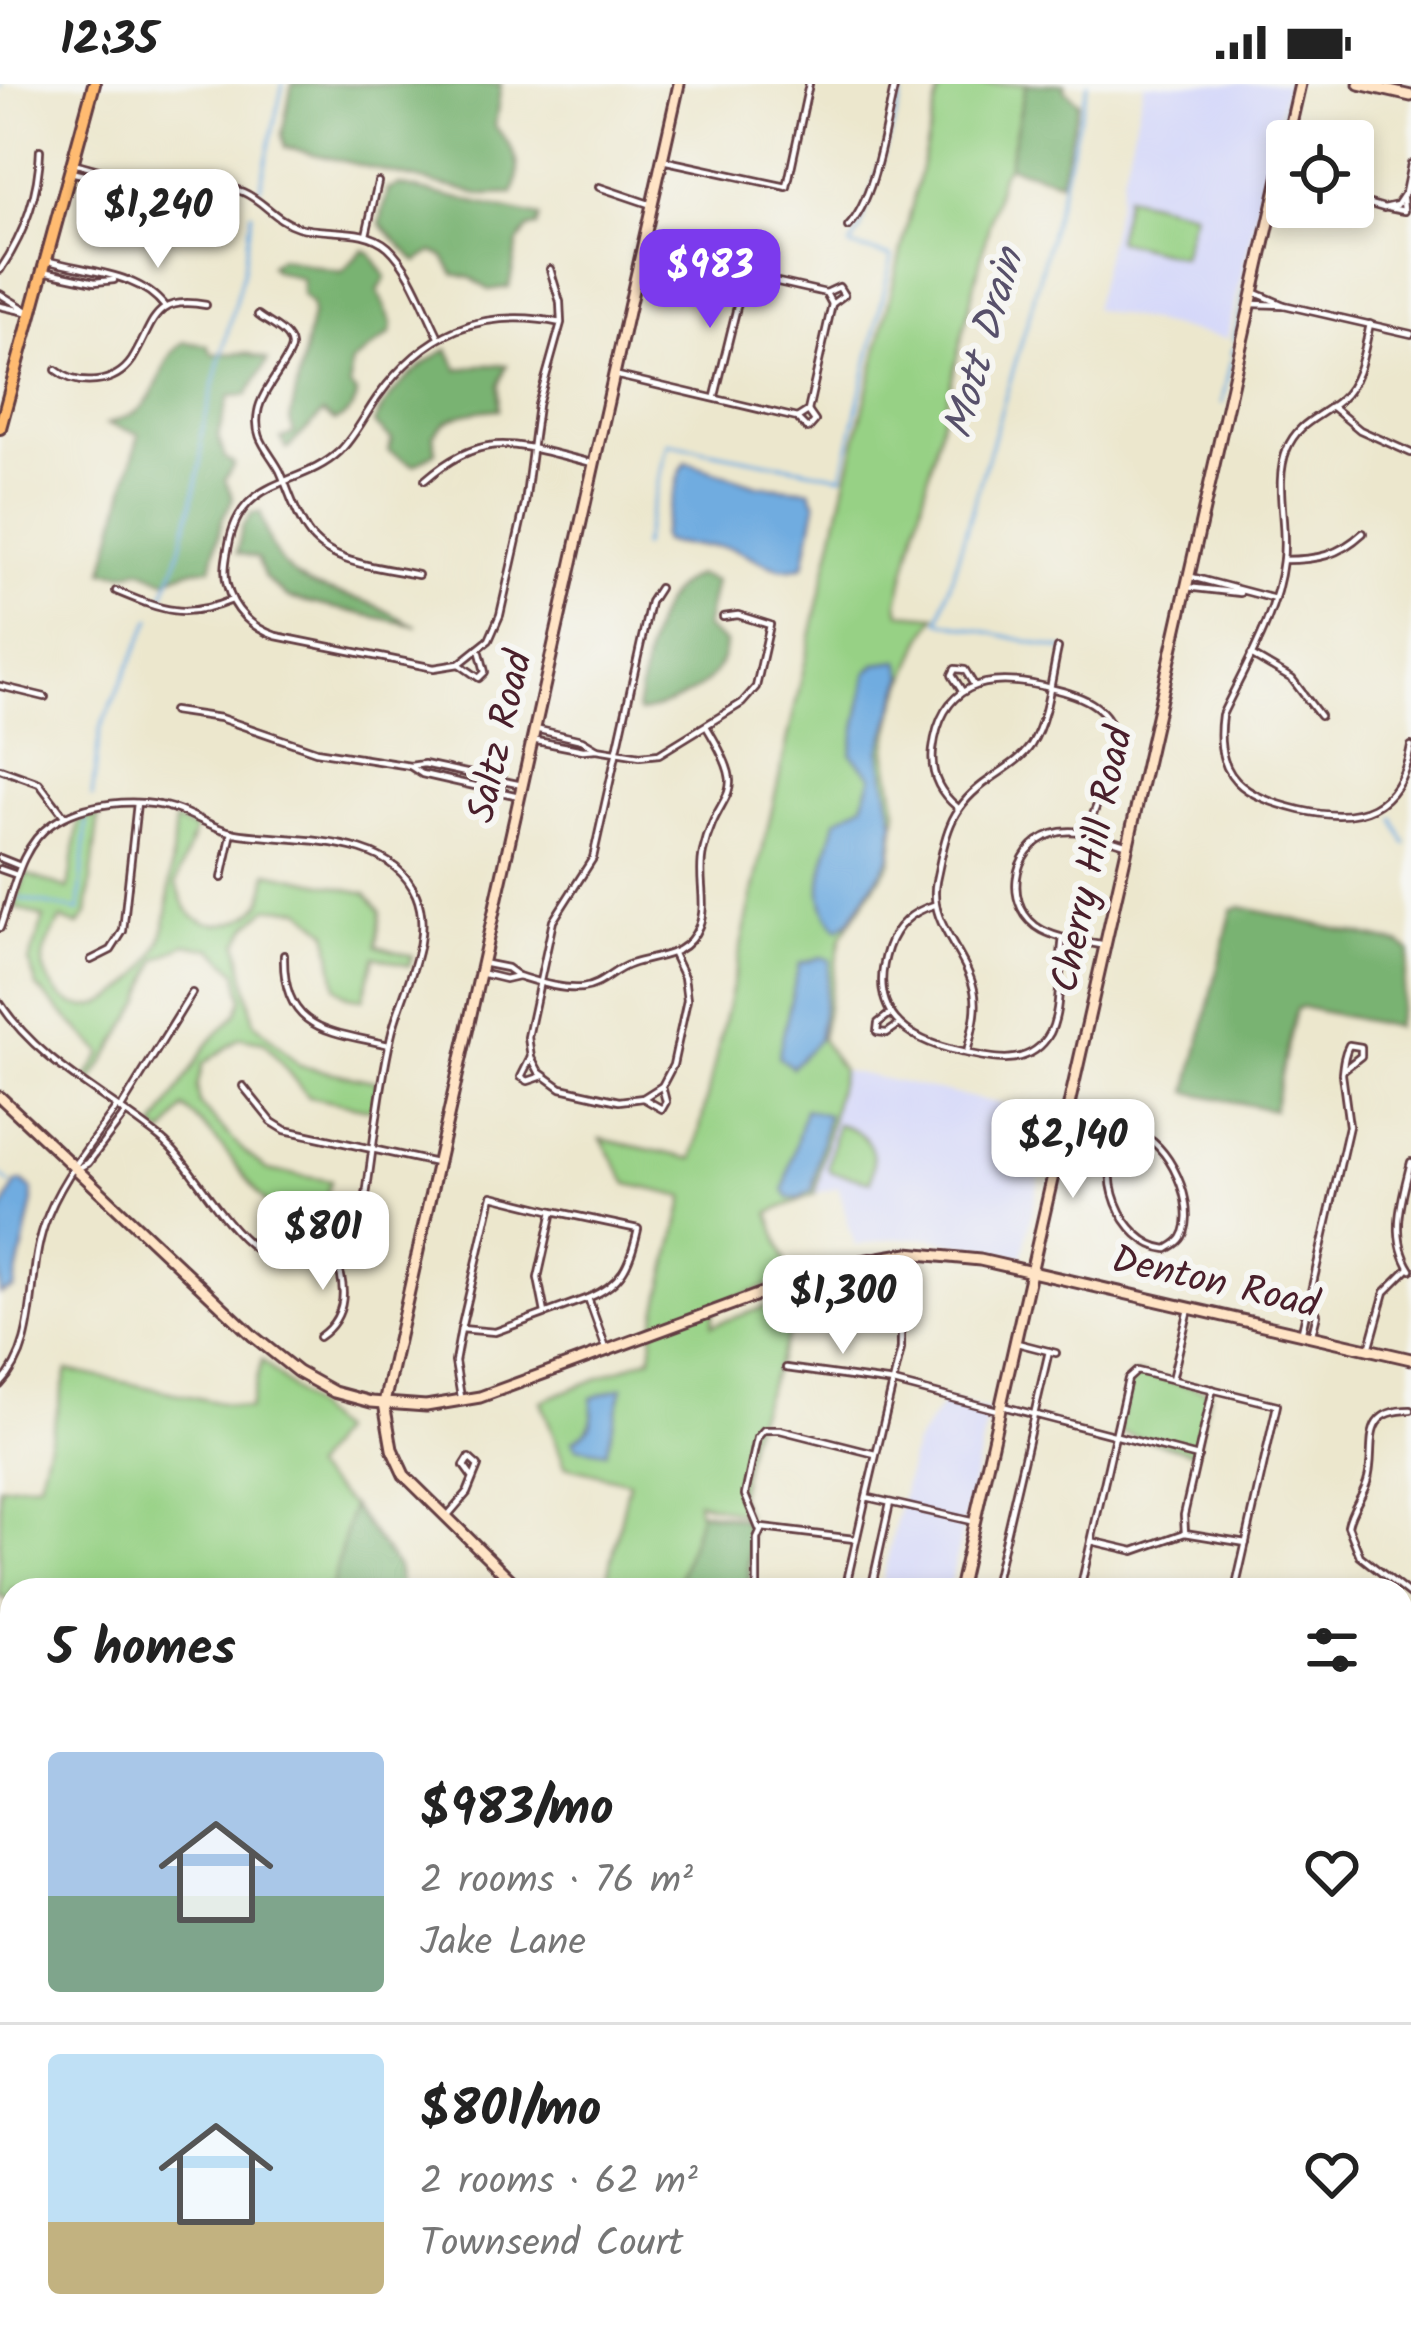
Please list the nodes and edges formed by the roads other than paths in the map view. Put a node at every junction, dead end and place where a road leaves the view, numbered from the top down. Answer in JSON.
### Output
{"nodes":[{"id":1,"x":94,"y":84,"type":"edge"},
{"id":2,"x":679,"y":84,"type":"edge"},
{"id":3,"x":809,"y":84,"type":"edge"},
{"id":4,"x":895,"y":84,"type":"edge"},
{"id":5,"x":1300,"y":84,"type":"edge"},
{"id":6,"x":1359,"y":84,"type":"edge"},
{"id":7,"x":1411,"y":96,"type":"edge"},
{"id":8,"x":1292,"y":120,"type":"edge"},
{"id":9,"x":40,"y":150,"type":"dead end"},
{"id":10,"x":662,"y":160,"type":"junction"},
{"id":11,"x":1411,"y":164,"type":"edge"},
{"id":12,"x":71,"y":167,"type":"junction"},
{"id":13,"x":378,"y":182,"type":"dead end"},
{"id":14,"x":598,"y":187,"type":"dead end"},
{"id":15,"x":1374,"y":204,"type":"edge"},
{"id":16,"x":653,"y":205,"type":"junction"},
{"id":17,"x":848,"y":227,"type":"dead end"},
{"id":18,"x":1268,"y":228,"type":"edge"},
{"id":19,"x":365,"y":235,"type":"junction"},
{"id":20,"x":643,"y":250,"type":"junction"},
{"id":21,"x":44,"y":266,"type":"junction"},
{"id":22,"x":550,"y":269,"type":"dead end"},
{"id":23,"x":0,"y":270,"type":"edge"},
{"id":24,"x":89,"y":271,"type":"junction"},
{"id":25,"x":745,"y":274,"type":"junction"},
{"id":26,"x":122,"y":279,"type":"junction"},
{"id":27,"x":86,"y":281,"type":"junction"},
{"id":28,"x":826,"y":292,"type":"junction"},
{"id":29,"x":0,"y":294,"type":"edge"},
{"id":30,"x":1252,"y":298,"type":"junction"},
{"id":31,"x":206,"y":304,"type":"dead end"},
{"id":32,"x":832,"y":304,"type":"junction"},
{"id":33,"x":1284,"y":305,"type":"junction"},
{"id":34,"x":0,"y":306,"type":"edge"},
{"id":35,"x":165,"y":307,"type":"junction"},
{"id":36,"x":31,"y":313,"type":"junction"},
{"id":37,"x":258,"y":315,"type":"dead end"},
{"id":38,"x":561,"y":323,"type":"junction"},
{"id":39,"x":1370,"y":324,"type":"junction"},
{"id":40,"x":1411,"y":334,"type":"edge"},
{"id":41,"x":439,"y":337,"type":"junction"},
{"id":42,"x":56,"y":370,"type":"dead end"},
{"id":43,"x":614,"y":375,"type":"junction"},
{"id":44,"x":715,"y":398,"type":"junction"},
{"id":45,"x":1331,"y":406,"type":"junction"},
{"id":46,"x":808,"y":411,"type":"junction"},
{"id":47,"x":796,"y":418,"type":"junction"},
{"id":48,"x":0,"y":428,"type":"edge"},
{"id":49,"x":531,"y":450,"type":"junction"},
{"id":50,"x":1411,"y":453,"type":"edge"},
{"id":51,"x":594,"y":464,"type":"junction"},
{"id":52,"x":283,"y":480,"type":"junction"},
{"id":53,"x":425,"y":480,"type":"dead end"},
{"id":54,"x":1363,"y":532,"type":"dead end"},
{"id":55,"x":1283,"y":560,"type":"junction"},
{"id":56,"x":418,"y":575,"type":"dead end"},
{"id":57,"x":1186,"y":581,"type":"junction"},
{"id":58,"x":659,"y":588,"type":"dead end"},
{"id":59,"x":116,"y":591,"type":"dead end"},
{"id":60,"x":1275,"y":598,"type":"junction"},
{"id":61,"x":232,"y":600,"type":"junction"},
{"id":62,"x":723,"y":617,"type":"dead end"},
{"id":63,"x":1058,"y":647,"type":"dead end"},
{"id":64,"x":479,"y":651,"type":"junction"},
{"id":65,"x":1251,"y":655,"type":"junction"},
{"id":66,"x":459,"y":664,"type":"junction"},
{"id":67,"x":974,"y":685,"type":"junction"},
{"id":68,"x":0,"y":686,"type":"edge"},
{"id":69,"x":1048,"y":688,"type":"junction"},
{"id":70,"x":962,"y":692,"type":"junction"},
{"id":71,"x":45,"y":697,"type":"dead end"},
{"id":72,"x":173,"y":711,"type":"dead end"},
{"id":73,"x":1320,"y":716,"type":"dead end"},
{"id":74,"x":706,"y":726,"type":"junction"},
{"id":75,"x":533,"y":734,"type":"junction"},
{"id":76,"x":1411,"y":746,"type":"edge"},
{"id":77,"x":616,"y":753,"type":"junction"},
{"id":78,"x":410,"y":766,"type":"junction"},
{"id":79,"x":449,"y":769,"type":"junction"},
{"id":80,"x":0,"y":770,"type":"edge"},
{"id":81,"x":447,"y":780,"type":"junction"},
{"id":82,"x":521,"y":791,"type":"junction"},
{"id":83,"x":137,"y":803,"type":"junction"},
{"id":84,"x":957,"y":807,"type":"junction"},
{"id":85,"x":64,"y":816,"type":"junction"},
{"id":86,"x":232,"y":832,"type":"junction"},
{"id":87,"x":1087,"y":834,"type":"junction"},
{"id":88,"x":1129,"y":844,"type":"junction"},
{"id":89,"x":0,"y":858,"type":"edge"},
{"id":90,"x":20,"y":866,"type":"junction"},
{"id":91,"x":0,"y":869,"type":"edge"},
{"id":92,"x":19,"y":875,"type":"junction"},
{"id":93,"x":222,"y":878,"type":"dead end"},
{"id":94,"x":934,"y":905,"type":"junction"},
{"id":95,"x":0,"y":928,"type":"edge"},
{"id":96,"x":1064,"y":938,"type":"junction"},
{"id":97,"x":1106,"y":946,"type":"junction"},
{"id":98,"x":673,"y":954,"type":"junction"},
{"id":99,"x":284,"y":955,"type":"dead end"},
{"id":100,"x":91,"y":960,"type":"dead end"},
{"id":101,"x":481,"y":968,"type":"junction"},
{"id":102,"x":540,"y":982,"type":"junction"},
{"id":103,"x":192,"y":994,"type":"dead end"},
{"id":104,"x":0,"y":1003,"type":"edge"},
{"id":105,"x":891,"y":1013,"type":"junction"},
{"id":106,"x":898,"y":1024,"type":"junction"},
{"id":107,"x":389,"y":1045,"type":"junction"},
{"id":108,"x":967,"y":1053,"type":"junction"},
{"id":109,"x":531,"y":1057,"type":"junction"},
{"id":110,"x":1343,"y":1070,"type":"dead end"},
{"id":111,"x":543,"y":1076,"type":"junction"},
{"id":112,"x":243,"y":1086,"type":"dead end"},
{"id":113,"x":662,"y":1086,"type":"junction"},
{"id":114,"x":0,"y":1097,"type":"edge"},
{"id":115,"x":643,"y":1098,"type":"junction"},
{"id":116,"x":120,"y":1111,"type":"junction"},
{"id":117,"x":1069,"y":1118,"type":"junction"},
{"id":118,"x":1125,"y":1136,"type":"junction"},
{"id":119,"x":1118,"y":1143,"type":"junction"},
{"id":120,"x":374,"y":1149,"type":"junction"},
{"id":121,"x":1411,"y":1162,"type":"edge"},
{"id":122,"x":437,"y":1163,"type":"junction"},
{"id":123,"x":75,"y":1170,"type":"junction"},
{"id":124,"x":1400,"y":1209,"type":"junction"},
{"id":125,"x":553,"y":1210,"type":"junction"},
{"id":126,"x":1411,"y":1211,"type":"edge"},
{"id":127,"x":333,"y":1253,"type":"junction"},
{"id":128,"x":876,"y":1256,"type":"junction"},
{"id":129,"x":1410,"y":1269,"type":"edge"},
{"id":130,"x":1033,"y":1273,"type":"junction"},
{"id":131,"x":588,"y":1298,"type":"junction"},
{"id":132,"x":1190,"y":1308,"type":"junction"},
{"id":133,"x":545,"y":1313,"type":"junction"},
{"id":134,"x":461,"y":1329,"type":"junction"},
{"id":135,"x":319,"y":1336,"type":"dead end"},
{"id":136,"x":1306,"y":1336,"type":"junction"},
{"id":137,"x":1017,"y":1343,"type":"junction"},
{"id":138,"x":1369,"y":1351,"type":"junction"},
{"id":139,"x":607,"y":1352,"type":"junction"},
{"id":140,"x":1411,"y":1359,"type":"edge"},
{"id":141,"x":786,"y":1368,"type":"dead end"},
{"id":142,"x":1172,"y":1379,"type":"junction"},
{"id":143,"x":893,"y":1383,"type":"junction"},
{"id":144,"x":0,"y":1385,"type":"edge"},
{"id":145,"x":1213,"y":1389,"type":"junction"},
{"id":146,"x":463,"y":1401,"type":"junction"},
{"id":147,"x":384,"y":1403,"type":"junction"},
{"id":148,"x":1002,"y":1408,"type":"junction"},
{"id":149,"x":1411,"y":1410,"type":"edge"},
{"id":150,"x":1034,"y":1415,"type":"junction"},
{"id":151,"x":1115,"y":1433,"type":"junction"},
{"id":152,"x":876,"y":1455,"type":"junction"},
{"id":153,"x":1198,"y":1457,"type":"junction"},
{"id":154,"x":472,"y":1477,"type":"dead end"},
{"id":155,"x":866,"y":1497,"type":"junction"},
{"id":156,"x":890,"y":1503,"type":"junction"},
{"id":157,"x":445,"y":1518,"type":"junction"},
{"id":158,"x":975,"y":1522,"type":"junction"},
{"id":159,"x":760,"y":1531,"type":"junction"},
{"id":160,"x":1186,"y":1533,"type":"junction"},
{"id":161,"x":855,"y":1539,"type":"junction"},
{"id":162,"x":1090,"y":1541,"type":"junction"},
{"id":163,"x":1246,"y":1543,"type":"junction"},
{"id":164,"x":508,"y":1578,"type":"edge"},
{"id":165,"x":756,"y":1578,"type":"edge"},
{"id":166,"x":850,"y":1578,"type":"edge"},
{"id":167,"x":874,"y":1578,"type":"edge"},
{"id":168,"x":962,"y":1578,"type":"edge"},
{"id":169,"x":996,"y":1578,"type":"edge"},
{"id":170,"x":1082,"y":1578,"type":"edge"},
{"id":171,"x":1238,"y":1578,"type":"edge"},
{"id":172,"x":1388,"y":1578,"type":"edge"}],
"edges":[{"from":1,"to":12,"type":"main road"},
{"from":2,"to":10,"type":"street","name":"Saltz Road"},
{"from":3,"to":10,"type":"street"},
{"from":4,"to":17,"type":"street"},
{"from":5,"to":8,"type":"street","name":"Cherry Hill Road"},
{"from":6,"to":7,"type":"street"},
{"from":9,"to":23,"type":"street"},
{"from":10,"to":16,"type":"street","name":"Saltz Road"},
{"from":11,"to":15,"type":"street"},
{"from":12,"to":19,"type":"street"},
{"from":12,"to":21,"type":"main road"},
{"from":13,"to":19,"type":"street"},
{"from":14,"to":16,"type":"street"},
{"from":16,"to":20,"type":"street","name":"Saltz Road"},
{"from":18,"to":30,"type":"street","name":"Cherry Hill Road"},
{"from":19,"to":41,"type":"street"},
{"from":20,"to":25,"type":"street"},
{"from":20,"to":43,"type":"street","name":"Saltz Road"},
{"from":21,"to":24,"type":"street"},
{"from":21,"to":27,"type":"street"},
{"from":21,"to":36,"type":"main road"},
{"from":22,"to":38,"type":"street"},
{"from":24,"to":26,"type":"street"},
{"from":24,"to":27,"type":"street"},
{"from":25,"to":28,"type":"street"},
{"from":25,"to":44,"type":"street"},
{"from":26,"to":27,"type":"street"},
{"from":26,"to":35,"type":"street"},
{"from":28,"to":32,"type":"street"},
{"from":28,"to":32,"type":"street"},
{"from":29,"to":36,"type":"street"},
{"from":30,"to":33,"type":"street"},
{"from":30,"to":33,"type":"street"},
{"from":30,"to":57,"type":"street","name":"Cherry Hill Road"},
{"from":31,"to":35,"type":"street"},
{"from":32,"to":46,"type":"street"},
{"from":33,"to":39,"type":"street"},
{"from":34,"to":36,"type":"street"},
{"from":35,"to":42,"type":"street"},
{"from":36,"to":48,"type":"main road"},
{"from":37,"to":52,"type":"street"},
{"from":38,"to":41,"type":"street"},
{"from":38,"to":49,"type":"street"},
{"from":39,"to":40,"type":"street"},
{"from":39,"to":45,"type":"street"},
{"from":41,"to":52,"type":"street"},
{"from":43,"to":44,"type":"street"},
{"from":43,"to":51,"type":"street","name":"Saltz Road"},
{"from":44,"to":47,"type":"street"},
{"from":45,"to":50,"type":"street"},
{"from":45,"to":55,"type":"street"},
{"from":46,"to":47,"type":"street"},
{"from":46,"to":47,"type":"street"},
{"from":49,"to":51,"type":"street"},
{"from":49,"to":53,"type":"street"},
{"from":49,"to":64,"type":"street"},
{"from":51,"to":75,"type":"street","name":"Saltz Road"},
{"from":52,"to":56,"type":"street"},
{"from":52,"to":61,"type":"street"},
{"from":54,"to":55,"type":"street"},
{"from":55,"to":60,"type":"street"},
{"from":57,"to":60,"type":"street"},
{"from":57,"to":88,"type":"street","name":"Cherry Hill Road"},
{"from":58,"to":77,"type":"street"},
{"from":59,"to":61,"type":"street"},
{"from":60,"to":65,"type":"street"},
{"from":61,"to":66,"type":"street"},
{"from":62,"to":74,"type":"street"},
{"from":63,"to":69,"type":"street"},
{"from":64,"to":66,"type":"street"},
{"from":64,"to":66,"type":"street"},
{"from":65,"to":73,"type":"street"},
{"from":65,"to":76,"type":"street"},
{"from":67,"to":69,"type":"street"},
{"from":67,"to":70,"type":"street"},
{"from":67,"to":70,"type":"street"},
{"from":68,"to":71,"type":"street"},
{"from":69,"to":84,"type":"street"},
{"from":69,"to":87,"type":"street"},
{"from":70,"to":84,"type":"street"},
{"from":72,"to":78,"type":"street"},
{"from":74,"to":77,"type":"street"},
{"from":74,"to":98,"type":"street"},
{"from":75,"to":77,"type":"street"},
{"from":75,"to":82,"type":"street","name":"Saltz Road"},
{"from":77,"to":102,"type":"street"},
{"from":78,"to":79,"type":"street"},
{"from":78,"to":81,"type":"street"},
{"from":79,"to":81,"type":"street"},
{"from":79,"to":82,"type":"street"},
{"from":80,"to":85,"type":"street"},
{"from":81,"to":82,"type":"street"},
{"from":82,"to":101,"type":"street","name":"Saltz Road"},
{"from":83,"to":85,"type":"street"},
{"from":83,"to":86,"type":"street"},
{"from":83,"to":100,"type":"street"},
{"from":84,"to":94,"type":"street"},
{"from":85,"to":90,"type":"street"},
{"from":86,"to":93,"type":"street"},
{"from":86,"to":107,"type":"street"},
{"from":87,"to":88,"type":"street"},
{"from":87,"to":96,"type":"street"},
{"from":88,"to":97,"type":"street","name":"Cherry Hill Road"},
{"from":89,"to":90,"type":"street"},
{"from":90,"to":92,"type":"street"},
{"from":91,"to":92,"type":"street"},
{"from":92,"to":95,"type":"street"},
{"from":94,"to":105,"type":"street"},
{"from":94,"to":108,"type":"street"},
{"from":96,"to":97,"type":"street"},
{"from":96,"to":108,"type":"street"},
{"from":97,"to":117,"type":"street","name":"Cherry Hill Road"},
{"from":98,"to":102,"type":"street"},
{"from":98,"to":113,"type":"street"},
{"from":99,"to":107,"type":"street"},
{"from":101,"to":102,"type":"street"},
{"from":101,"to":122,"type":"street","name":"Saltz Road"},
{"from":102,"to":109,"type":"street"},
{"from":103,"to":116,"type":"street"},
{"from":104,"to":116,"type":"street"},
{"from":105,"to":106,"type":"street"},
{"from":105,"to":106,"type":"street"},
{"from":106,"to":108,"type":"street"},
{"from":107,"to":120,"type":"street"},
{"from":109,"to":111,"type":"street"},
{"from":109,"to":111,"type":"street"},
{"from":110,"to":136,"type":"street"},
{"from":111,"to":115,"type":"street"},
{"from":112,"to":120,"type":"street"},
{"from":113,"to":115,"type":"street"},
{"from":113,"to":115,"type":"street"},
{"from":114,"to":123,"type":"street","name":"Denton Road"},
{"from":116,"to":123,"type":"street"},
{"from":116,"to":127,"type":"street"},
{"from":117,"to":118,"type":"street"},
{"from":117,"to":119,"type":"street"},
{"from":117,"to":130,"type":"street","name":"Cherry Hill Road"},
{"from":118,"to":119,"type":"street"},
{"from":118,"to":119,"type":"street"},
{"from":120,"to":122,"type":"street"},
{"from":120,"to":127,"type":"street"},
{"from":121,"to":124,"type":"street"},
{"from":122,"to":147,"type":"street","name":"Saltz Road"},
{"from":123,"to":144,"type":"street"},
{"from":123,"to":147,"type":"street","name":"Denton Road"},
{"from":124,"to":126,"type":"street"},
{"from":124,"to":129,"type":"street"},
{"from":125,"to":131,"type":"street"},
{"from":125,"to":133,"type":"street"},
{"from":125,"to":134,"type":"street"},
{"from":127,"to":135,"type":"street"},
{"from":128,"to":130,"type":"street","name":"Denton Road"},
{"from":128,"to":139,"type":"street","name":"Denton Road"},
{"from":128,"to":143,"type":"street"},
{"from":129,"to":138,"type":"street"},
{"from":130,"to":132,"type":"street","name":"Denton Road"},
{"from":130,"to":137,"type":"street","name":"Cherry Hill Road"},
{"from":131,"to":133,"type":"street"},
{"from":131,"to":139,"type":"street"},
{"from":132,"to":136,"type":"street","name":"Denton Road"},
{"from":132,"to":142,"type":"street"},
{"from":133,"to":134,"type":"street"},
{"from":134,"to":146,"type":"street"},
{"from":136,"to":138,"type":"street","name":"Denton Road"},
{"from":137,"to":148,"type":"street","name":"Cherry Hill Road"},
{"from":137,"to":150,"type":"street"},
{"from":138,"to":140,"type":"street","name":"Denton Road"},
{"from":139,"to":146,"type":"street","name":"Denton Road"},
{"from":141,"to":143,"type":"street"},
{"from":142,"to":145,"type":"street"},
{"from":142,"to":151,"type":"street"},
{"from":143,"to":148,"type":"street"},
{"from":143,"to":152,"type":"street"},
{"from":145,"to":153,"type":"street"},
{"from":145,"to":163,"type":"street"},
{"from":146,"to":147,"type":"street","name":"Denton Road"},
{"from":147,"to":157,"type":"street"},
{"from":148,"to":150,"type":"street"},
{"from":148,"to":158,"type":"street","name":"Cherry Hill Road"},
{"from":149,"to":172,"type":"street"},
{"from":150,"to":151,"type":"street"},
{"from":150,"to":169,"type":"street"},
{"from":151,"to":153,"type":"street"},
{"from":151,"to":162,"type":"street"},
{"from":152,"to":155,"type":"street"},
{"from":152,"to":159,"type":"street"},
{"from":153,"to":160,"type":"street"},
{"from":154,"to":157,"type":"street"},
{"from":155,"to":156,"type":"street"},
{"from":155,"to":161,"type":"street"},
{"from":156,"to":158,"type":"street"},
{"from":156,"to":167,"type":"street"},
{"from":157,"to":164,"type":"street"},
{"from":158,"to":168,"type":"street","name":"Cherry Hill Road"},
{"from":159,"to":161,"type":"street"},
{"from":159,"to":165,"type":"street"},
{"from":160,"to":162,"type":"street"},
{"from":160,"to":163,"type":"street"},
{"from":161,"to":166,"type":"street"},
{"from":162,"to":170,"type":"street"},
{"from":163,"to":171,"type":"street"}]}
